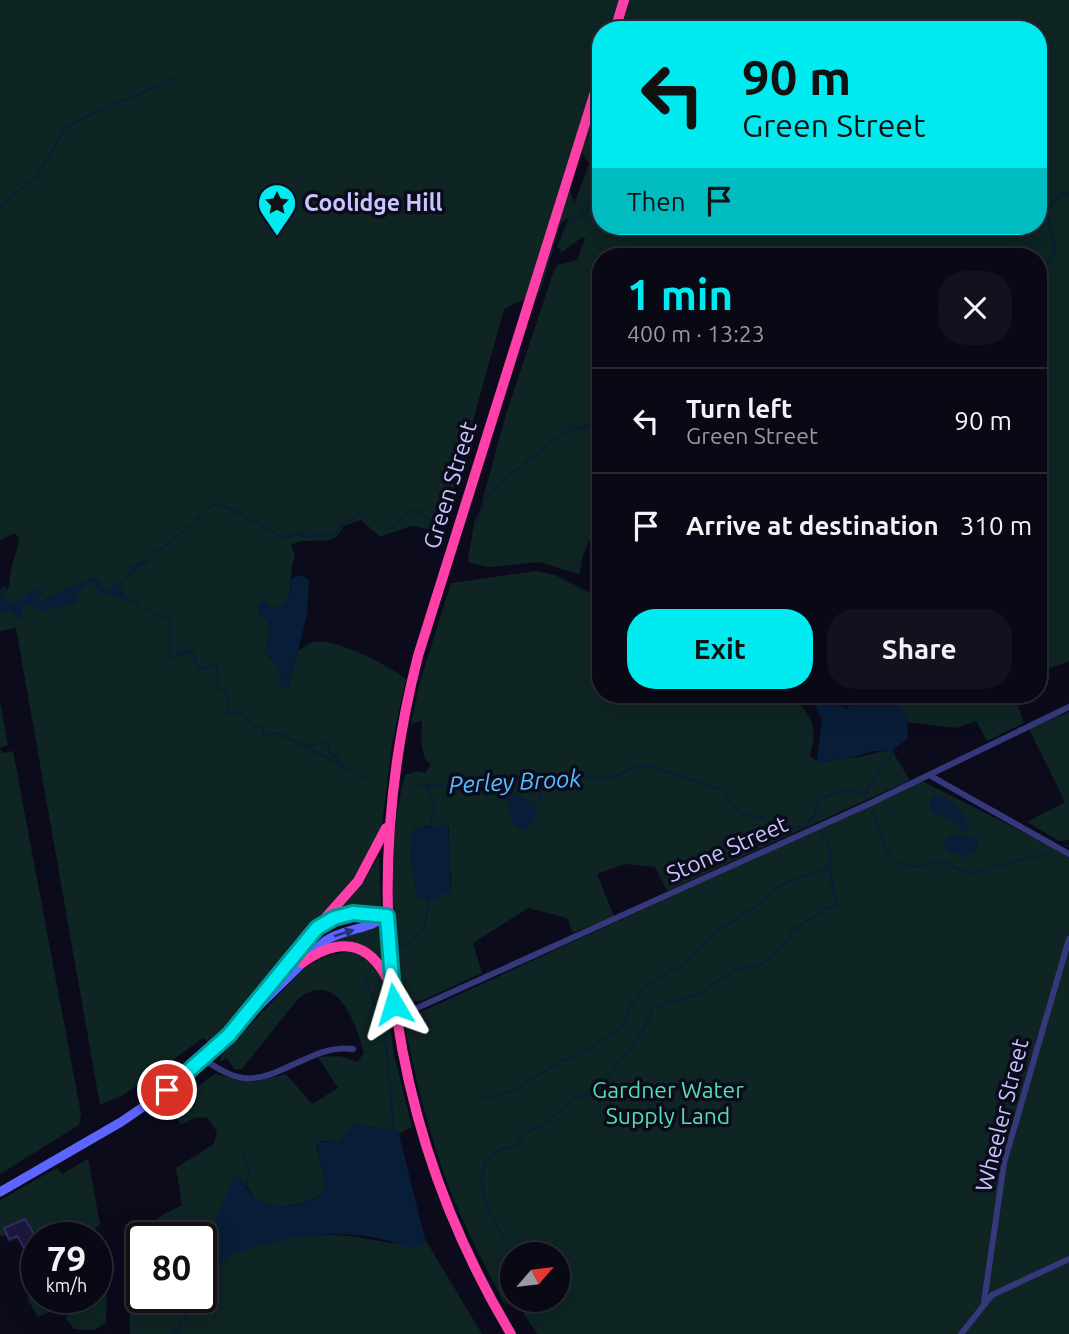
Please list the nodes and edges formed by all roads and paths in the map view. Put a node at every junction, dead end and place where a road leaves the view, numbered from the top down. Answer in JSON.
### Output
{"nodes":[{"id":1,"x":624,"y":0,"type":"edge"},
{"id":2,"x":618,"y":21,"type":"edge"},
{"id":3,"x":592,"y":101,"type":"edge"},
{"id":4,"x":1069,"y":707,"type":"edge"},
{"id":5,"x":929,"y":775,"type":"junction"},
{"id":6,"x":389,"y":819,"type":"junction"},
{"id":7,"x":1069,"y":854,"type":"edge"},
{"id":8,"x":387,"y":916,"type":"junction"},
{"id":9,"x":311,"y":934,"type":"junction"},
{"id":10,"x":1069,"y":939,"type":"edge"},
{"id":11,"x":302,"y":963,"type":"junction"},
{"id":12,"x":392,"y":988,"type":"junction"},
{"id":13,"x":396,"y":1017,"type":"junction"},
{"id":14,"x":221,"y":1043,"type":"junction"},
{"id":15,"x":353,"y":1049,"type":"dead end"},
{"id":16,"x":204,"y":1060,"type":"junction"},
{"id":17,"x":0,"y":1192,"type":"edge"},
{"id":18,"x":1069,"y":1259,"type":"edge"},
{"id":19,"x":984,"y":1302,"type":"junction"},
{"id":20,"x":511,"y":1334,"type":"edge"},
{"id":21,"x":961,"y":1334,"type":"edge"}],
"edges":[{"from":1,"to":2,"type":"highway"},
{"from":3,"to":6,"type":"highway","name":"Green Street"},
{"from":4,"to":5,"type":"street","name":"Stone Street"},
{"from":5,"to":7,"type":"street"},
{"from":5,"to":13,"type":"street","name":"Stone Street"},
{"from":6,"to":8,"type":"highway","name":"Green Street"},
{"from":6,"to":9,"type":"highway"},
{"from":8,"to":9,"type":"street"},
{"from":11,"to":8,"type":"street","one_way":true},
{"from":8,"to":12,"type":"highway","name":"Green Street"},
{"from":9,"to":14,"type":"street"},
{"from":10,"to":19,"type":"street","name":"Wheeler Street"},
{"from":11,"to":12,"type":"highway"},
{"from":11,"to":14,"type":"street"},
{"from":12,"to":13,"type":"highway","name":"Green Street"},
{"from":13,"to":20,"type":"highway","name":"Green Street"},
{"from":14,"to":16,"type":"street"},
{"from":15,"to":16,"type":"street"},
{"from":16,"to":17,"type":"street"},
{"from":18,"to":19,"type":"street"},
{"from":19,"to":21,"type":"street"}]}
